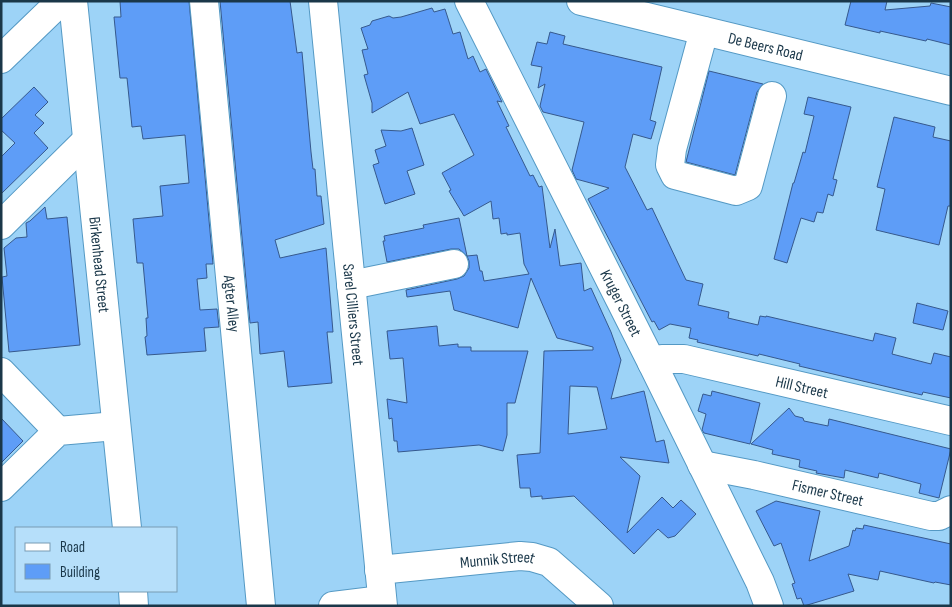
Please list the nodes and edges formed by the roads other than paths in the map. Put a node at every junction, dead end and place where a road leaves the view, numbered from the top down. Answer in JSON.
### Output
{"nodes":[{"id":1,"x":61,"y":1,"type":"edge"},
{"id":2,"x":73,"y":1,"type":"edge"},
{"id":3,"x":204,"y":1,"type":"edge"},
{"id":4,"x":469,"y":1,"type":"edge"},
{"id":5,"x":581,"y":1,"type":"edge"},
{"id":6,"x":328,"y":9,"type":"edge"},
{"id":7,"x":704,"y":31,"type":"junction"},
{"id":8,"x":1,"y":59,"type":"edge"},
{"id":9,"x":951,"y":90,"type":"edge"},
{"id":10,"x":772,"y":96,"type":"dead end"},
{"id":11,"x":87,"y":140,"type":"junction"},
{"id":12,"x":1,"y":225,"type":"edge"},
{"id":13,"x":454,"y":264,"type":"dead end"},
{"id":14,"x":351,"y":285,"type":"junction"},
{"id":15,"x":652,"y":363,"type":"junction"},
{"id":16,"x":1,"y":372,"type":"edge"},
{"id":17,"x":951,"y":421,"type":"edge"},
{"id":18,"x":116,"y":426,"type":"junction"},
{"id":19,"x":58,"y":431,"type":"junction"},
{"id":20,"x":702,"y":465,"type":"junction"},
{"id":21,"x":1,"y":487,"type":"edge"},
{"id":22,"x":951,"y":510,"type":"edge"},
{"id":23,"x":127,"y":527,"type":"edge"},
{"id":24,"x":379,"y":570,"type":"junction"},
{"id":25,"x":133,"y":592,"type":"edge"},
{"id":26,"x":383,"y":603,"type":"edge"},
{"id":27,"x":134,"y":606,"type":"edge"},
{"id":28,"x":261,"y":606,"type":"edge"},
{"id":29,"x":333,"y":606,"type":"edge"},
{"id":30,"x":599,"y":606,"type":"edge"},
{"id":31,"x":769,"y":606,"type":"edge"}],
"edges":[{"from":1,"to":8,"type":"street"},
{"from":2,"to":11,"type":"street","name":"Birkenhead Street"},
{"from":3,"to":28,"type":"street","name":"Agter Alley"},
{"from":4,"to":15,"type":"street","name":"Kruger Street"},
{"from":5,"to":7,"type":"street","name":"De Beers Road"},
{"from":6,"to":14,"type":"street","name":"Sarel Cilliers Street"},
{"from":7,"to":9,"type":"street","name":"De Beers Road"},
{"from":7,"to":10,"type":"street"},
{"from":11,"to":12,"type":"street"},
{"from":11,"to":18,"type":"street","name":"Birkenhead Street"},
{"from":13,"to":14,"type":"street"},
{"from":14,"to":24,"type":"street","name":"Sarel Cilliers Street"},
{"from":15,"to":17,"type":"street","name":"Hill Street"},
{"from":15,"to":20,"type":"street","name":"Kruger Street"},
{"from":16,"to":19,"type":"street"},
{"from":18,"to":19,"type":"street"},
{"from":18,"to":23,"type":"street","name":"Birkenhead Street"},
{"from":19,"to":21,"type":"street"},
{"from":20,"to":22,"type":"street","name":"Fismer Street"},
{"from":20,"to":31,"type":"street","name":"Kruger Street"},
{"from":24,"to":26,"type":"street","name":"Sarel Cilliers Street"},
{"from":24,"to":30,"type":"street","name":"Munnik Street"},
{"from":25,"to":27,"type":"street"},
{"from":26,"to":29,"type":"street"}]}
